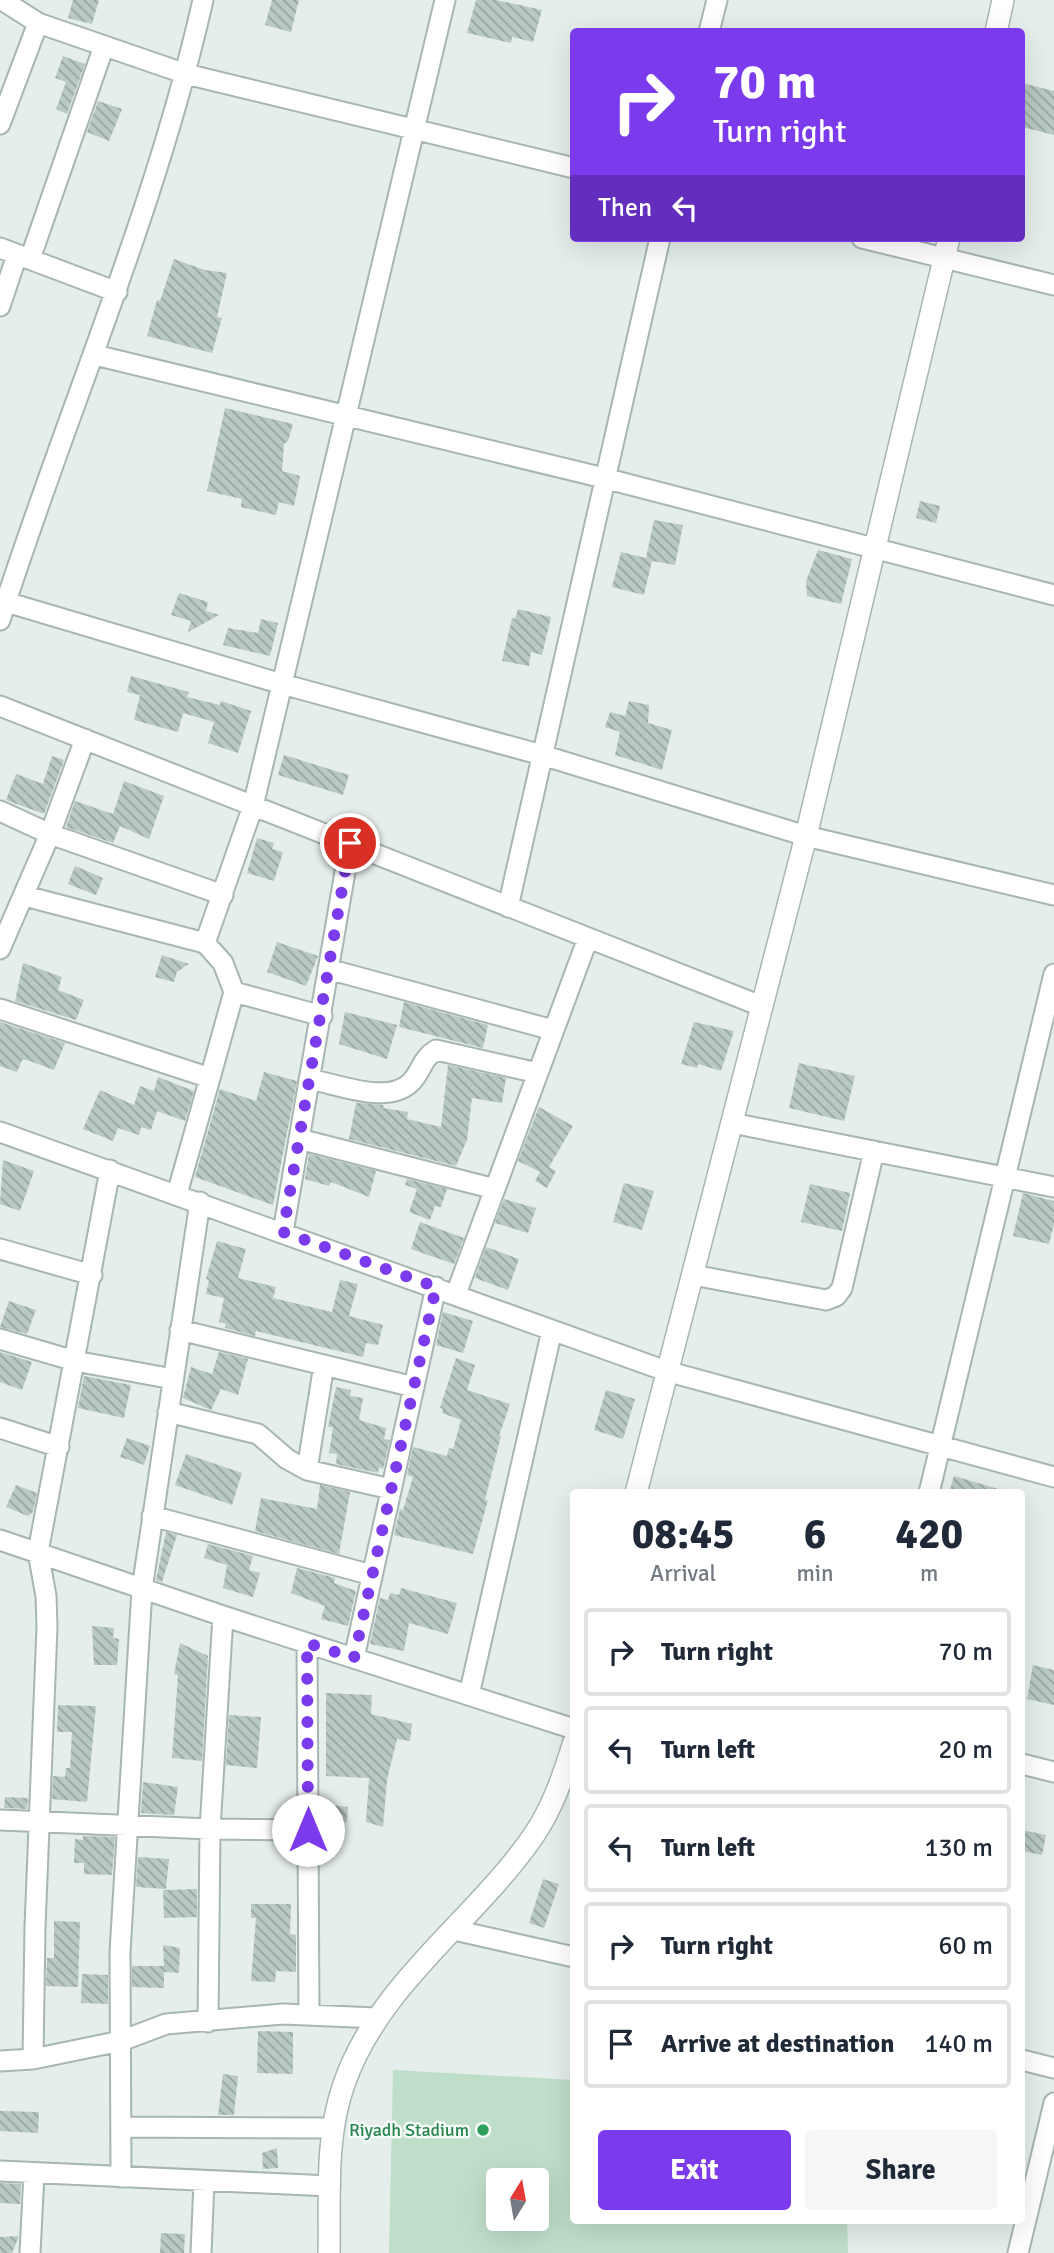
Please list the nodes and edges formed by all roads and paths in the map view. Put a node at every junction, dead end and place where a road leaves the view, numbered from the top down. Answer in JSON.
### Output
{"nodes":[{"id":1,"x":2,"y":0,"type":"edge"},
{"id":2,"x":203,"y":0,"type":"edge"},
{"id":3,"x":445,"y":0,"type":"edge"},
{"id":4,"x":717,"y":0,"type":"edge"},
{"id":5,"x":1003,"y":0,"type":"edge"},
{"id":6,"x":38,"y":23,"type":"junction"},
{"id":7,"x":710,"y":28,"type":"edge"},
{"id":8,"x":997,"y":28,"type":"edge"},
{"id":9,"x":104,"y":46,"type":"junction"},
{"id":10,"x":186,"y":74,"type":"junction"},
{"id":11,"x":0,"y":124,"type":"edge"},
{"id":12,"x":414,"y":129,"type":"junction"},
{"id":13,"x":570,"y":167,"type":"edge"},
{"id":14,"x":659,"y":242,"type":"edge"},
{"id":15,"x":896,"y":242,"type":"edge"},
{"id":16,"x":947,"y":248,"type":"edge"},
{"id":17,"x":16,"y":254,"type":"edge"},
{"id":18,"x":1054,"y":285,"type":"edge"},
{"id":19,"x":117,"y":292,"type":"junction"},
{"id":20,"x":0,"y":306,"type":"edge"},
{"id":21,"x":95,"y":355,"type":"junction"},
{"id":22,"x":345,"y":415,"type":"junction"},
{"id":23,"x":604,"y":478,"type":"junction"},
{"id":24,"x":874,"y":550,"type":"junction"},
{"id":25,"x":7,"y":574,"type":"edge"},
{"id":26,"x":1054,"y":595,"type":"edge"},
{"id":27,"x":3,"y":611,"type":"edge"},
{"id":28,"x":282,"y":684,"type":"junction"},
{"id":29,"x":0,"y":706,"type":"edge"},
{"id":30,"x":85,"y":740,"type":"junction"},
{"id":31,"x":542,"y":755,"type":"junction"},
{"id":32,"x":253,"y":806,"type":"junction"},
{"id":33,"x":0,"y":811,"type":"edge"},
{"id":34,"x":50,"y":834,"type":"junction"},
{"id":35,"x":806,"y":835,"type":"junction"},
{"id":36,"x":350,"y":843,"type":"junction"},
{"id":37,"x":223,"y":895,"type":"junction"},
{"id":38,"x":1054,"y":895,"type":"edge"},
{"id":39,"x":25,"y":896,"type":"junction"},
{"id":40,"x":508,"y":906,"type":"junction"},
{"id":41,"x":588,"y":938,"type":"junction"},
{"id":42,"x":205,"y":943,"type":"junction"},
{"id":43,"x":0,"y":949,"type":"edge"},
{"id":44,"x":328,"y":969,"type":"junction"},
{"id":45,"x":1054,"y":974,"type":"edge"},
{"id":46,"x":234,"y":992,"type":"junction"},
{"id":47,"x":761,"y":1006,"type":"junction"},
{"id":48,"x":0,"y":1009,"type":"edge"},
{"id":49,"x":322,"y":1016,"type":"junction"},
{"id":50,"x":553,"y":1030,"type":"junction"},
{"id":51,"x":538,"y":1073,"type":"junction"},
{"id":52,"x":210,"y":1079,"type":"junction"},
{"id":53,"x":309,"y":1079,"type":"junction"},
{"id":54,"x":732,"y":1123,"type":"junction"},
{"id":55,"x":0,"y":1132,"type":"edge"},
{"id":56,"x":299,"y":1139,"type":"junction"},
{"id":57,"x":874,"y":1151,"type":"junction"},
{"id":58,"x":110,"y":1170,"type":"junction"},
{"id":59,"x":1005,"y":1176,"type":"junction"},
{"id":60,"x":1054,"y":1187,"type":"edge"},
{"id":61,"x":495,"y":1189,"type":"junction"},
{"id":62,"x":177,"y":1194,"type":"junction"},
{"id":63,"x":200,"y":1202,"type":"junction"},
{"id":64,"x":283,"y":1232,"type":"junction"},
{"id":65,"x":0,"y":1249,"type":"edge"},
{"id":66,"x":92,"y":1275,"type":"junction"},
{"id":67,"x":693,"y":1275,"type":"junction"},
{"id":68,"x":436,"y":1287,"type":"junction"},
{"id":69,"x":456,"y":1294,"type":"junction"},
{"id":70,"x":180,"y":1330,"type":"junction"},
{"id":71,"x":552,"y":1330,"type":"junction"},
{"id":72,"x":0,"y":1339,"type":"edge"},
{"id":73,"x":75,"y":1361,"type":"junction"},
{"id":74,"x":324,"y":1365,"type":"junction"},
{"id":75,"x":666,"y":1371,"type":"junction"},
{"id":76,"x":173,"y":1379,"type":"junction"},
{"id":77,"x":414,"y":1387,"type":"junction"},
{"id":78,"x":168,"y":1412,"type":"junction"},
{"id":79,"x":0,"y":1427,"type":"edge"},
{"id":80,"x":942,"y":1446,"type":"junction"},
{"id":81,"x":59,"y":1447,"type":"junction"},
{"id":82,"x":307,"y":1470,"type":"junction"},
{"id":83,"x":1054,"y":1476,"type":"edge"},
{"id":84,"x":391,"y":1489,"type":"junction"},
{"id":85,"x":637,"y":1489,"type":"edge"},
{"id":86,"x":930,"y":1489,"type":"edge"},
{"id":87,"x":152,"y":1516,"type":"junction"},
{"id":88,"x":0,"y":1540,"type":"edge"},
{"id":89,"x":38,"y":1552,"type":"junction"},
{"id":90,"x":372,"y":1575,"type":"junction"},
{"id":91,"x":142,"y":1589,"type":"junction"},
{"id":92,"x":223,"y":1616,"type":"junction"},
{"id":93,"x":307,"y":1643,"type":"junction"},
{"id":94,"x":354,"y":1658,"type":"junction"},
{"id":95,"x":468,"y":1695,"type":"junction"},
{"id":96,"x":570,"y":1728,"type":"edge"},
{"id":97,"x":570,"y":1753,"type":"edge"},
{"id":98,"x":1025,"y":1765,"type":"edge"},
{"id":99,"x":1054,"y":1772,"type":"edge"},
{"id":100,"x":0,"y":1820,"type":"edge"},
{"id":101,"x":38,"y":1822,"type":"junction"},
{"id":102,"x":125,"y":1826,"type":"junction"},
{"id":103,"x":210,"y":1829,"type":"junction"},
{"id":104,"x":308,"y":1830,"type":"junction"},
{"id":105,"x":454,"y":1930,"type":"junction"},
{"id":106,"x":570,"y":1956,"type":"edge"},
{"id":107,"x":309,"y":2015,"type":"junction"},
{"id":108,"x":377,"y":2018,"type":"junction"},
{"id":109,"x":208,"y":2022,"type":"junction"},
{"id":110,"x":121,"y":2041,"type":"junction"},
{"id":111,"x":33,"y":2059,"type":"junction"},
{"id":112,"x":0,"y":2061,"type":"edge"},
{"id":113,"x":1025,"y":2061,"type":"edge"},
{"id":114,"x":1054,"y":2068,"type":"edge"},
{"id":115,"x":1054,"y":2103,"type":"edge"},
{"id":116,"x":121,"y":2127,"type":"junction"},
{"id":117,"x":332,"y":2128,"type":"junction"},
{"id":118,"x":0,"y":2171,"type":"edge"},
{"id":119,"x":34,"y":2173,"type":"junction"},
{"id":120,"x":121,"y":2177,"type":"junction"},
{"id":121,"x":204,"y":2180,"type":"junction"},
{"id":122,"x":330,"y":2186,"type":"junction"},
{"id":123,"x":1025,"y":2224,"type":"edge"},
{"id":124,"x":1025,"y":2224,"type":"edge"},
{"id":125,"x":30,"y":2253,"type":"edge"},
{"id":126,"x":201,"y":2253,"type":"edge"},
{"id":127,"x":329,"y":2253,"type":"edge"},
{"id":128,"x":1018,"y":2253,"type":"edge"}],
"edges":[{"from":1,"to":6,"type":"street"},
{"from":2,"to":10,"type":"street"},
{"from":3,"to":12,"type":"street"},
{"from":4,"to":7,"type":"street"},
{"from":5,"to":8,"type":"street"},
{"from":6,"to":9,"type":"street"},
{"from":6,"to":11,"type":"street"},
{"from":9,"to":10,"type":"street"},
{"from":9,"to":17,"type":"street"},
{"from":10,"to":12,"type":"street"},
{"from":10,"to":19,"type":"street"},
{"from":12,"to":13,"type":"street"},
{"from":12,"to":22,"type":"street"},
{"from":14,"to":23,"type":"street"},
{"from":15,"to":16,"type":"street"},
{"from":16,"to":18,"type":"street"},
{"from":16,"to":24,"type":"street"},
{"from":17,"to":19,"type":"street"},
{"from":17,"to":20,"type":"street"},
{"from":19,"to":21,"type":"street"},
{"from":21,"to":22,"type":"street"},
{"from":21,"to":25,"type":"street"},
{"from":22,"to":23,"type":"street"},
{"from":22,"to":28,"type":"street"},
{"from":23,"to":24,"type":"street"},
{"from":23,"to":31,"type":"street"},
{"from":24,"to":26,"type":"street"},
{"from":24,"to":35,"type":"street"},
{"from":25,"to":27,"type":"street"},
{"from":27,"to":28,"type":"street"},
{"from":28,"to":31,"type":"street"},
{"from":28,"to":32,"type":"street"},
{"from":29,"to":30,"type":"street"},
{"from":30,"to":32,"type":"street"},
{"from":30,"to":34,"type":"street"},
{"from":31,"to":35,"type":"street"},
{"from":31,"to":40,"type":"street"},
{"from":32,"to":36,"type":"street"},
{"from":32,"to":37,"type":"street"},
{"from":33,"to":34,"type":"street"},
{"from":34,"to":37,"type":"street"},
{"from":34,"to":39,"type":"street"},
{"from":35,"to":38,"type":"street"},
{"from":35,"to":47,"type":"street"},
{"from":36,"to":40,"type":"street"},
{"from":36,"to":44,"type":"street"},
{"from":37,"to":42,"type":"street"},
{"from":39,"to":42,"type":"street"},
{"from":39,"to":43,"type":"street"},
{"from":40,"to":41,"type":"street"},
{"from":41,"to":47,"type":"street"},
{"from":41,"to":50,"type":"street"},
{"from":42,"to":46,"type":"street"},
{"from":44,"to":49,"type":"street"},
{"from":44,"to":50,"type":"street"},
{"from":45,"to":59,"type":"street"},
{"from":46,"to":49,"type":"street"},
{"from":46,"to":52,"type":"street"},
{"from":47,"to":54,"type":"street"},
{"from":48,"to":52,"type":"street"},
{"from":49,"to":53,"type":"street"},
{"from":50,"to":51,"type":"street"},
{"from":51,"to":53,"type":"street"},
{"from":51,"to":61,"type":"street"},
{"from":52,"to":62,"type":"street"},
{"from":53,"to":56,"type":"street"},
{"from":54,"to":57,"type":"street"},
{"from":54,"to":67,"type":"street"},
{"from":55,"to":58,"type":"street"},
{"from":56,"to":61,"type":"street"},
{"from":56,"to":64,"type":"street"},
{"from":57,"to":59,"type":"street"},
{"from":57,"to":67,"type":"street"},
{"from":58,"to":62,"type":"street"},
{"from":58,"to":66,"type":"street"},
{"from":59,"to":60,"type":"street"},
{"from":59,"to":80,"type":"street"},
{"from":61,"to":69,"type":"street"},
{"from":62,"to":63,"type":"street"},
{"from":63,"to":64,"type":"street"},
{"from":63,"to":70,"type":"street"},
{"from":64,"to":68,"type":"street"},
{"from":65,"to":66,"type":"street"},
{"from":66,"to":73,"type":"street"},
{"from":67,"to":75,"type":"street"},
{"from":68,"to":69,"type":"street"},
{"from":68,"to":77,"type":"street"},
{"from":69,"to":71,"type":"street"},
{"from":70,"to":74,"type":"street"},
{"from":70,"to":76,"type":"street"},
{"from":71,"to":75,"type":"street"},
{"from":71,"to":95,"type":"street"},
{"from":72,"to":73,"type":"street"},
{"from":73,"to":76,"type":"street"},
{"from":73,"to":81,"type":"street"},
{"from":74,"to":77,"type":"street"},
{"from":74,"to":82,"type":"street"},
{"from":75,"to":80,"type":"street"},
{"from":75,"to":85,"type":"street"},
{"from":76,"to":78,"type":"street"},
{"from":77,"to":84,"type":"street"},
{"from":78,"to":82,"type":"street"},
{"from":78,"to":87,"type":"street"},
{"from":79,"to":81,"type":"street"},
{"from":80,"to":83,"type":"street"},
{"from":80,"to":86,"type":"street"},
{"from":81,"to":89,"type":"street"},
{"from":82,"to":84,"type":"street"},
{"from":84,"to":90,"type":"street"},
{"from":87,"to":90,"type":"street"},
{"from":87,"to":91,"type":"street"},
{"from":88,"to":89,"type":"street"},
{"from":89,"to":91,"type":"street"},
{"from":89,"to":101,"type":"street"},
{"from":90,"to":94,"type":"street"},
{"from":91,"to":92,"type":"street"},
{"from":91,"to":102,"type":"street"},
{"from":92,"to":93,"type":"street"},
{"from":92,"to":103,"type":"street"},
{"from":93,"to":94,"type":"street"},
{"from":93,"to":104,"type":"street"},
{"from":94,"to":95,"type":"street"},
{"from":95,"to":96,"type":"street"},
{"from":97,"to":105,"type":"street"},
{"from":98,"to":99,"type":"street"},
{"from":100,"to":101,"type":"street"},
{"from":101,"to":102,"type":"street"},
{"from":101,"to":111,"type":"street"},
{"from":102,"to":103,"type":"street"},
{"from":102,"to":110,"type":"street"},
{"from":103,"to":104,"type":"street"},
{"from":103,"to":109,"type":"street"},
{"from":104,"to":107,"type":"street"},
{"from":105,"to":106,"type":"street"},
{"from":105,"to":108,"type":"street"},
{"from":107,"to":108,"type":"street"},
{"from":107,"to":109,"type":"street"},
{"from":108,"to":117,"type":"street"},
{"from":109,"to":110,"type":"street"},
{"from":110,"to":111,"type":"street"},
{"from":110,"to":116,"type":"street"},
{"from":111,"to":112,"type":"street"},
{"from":113,"to":114,"type":"street"},
{"from":115,"to":124,"type":"street"},
{"from":116,"to":117,"type":"street"},
{"from":116,"to":120,"type":"street"},
{"from":117,"to":122,"type":"street"},
{"from":118,"to":119,"type":"street"},
{"from":119,"to":120,"type":"street"},
{"from":119,"to":125,"type":"street"},
{"from":120,"to":121,"type":"street"},
{"from":121,"to":122,"type":"street"},
{"from":121,"to":126,"type":"street"},
{"from":122,"to":127,"type":"street"},
{"from":123,"to":128,"type":"street"}]}
